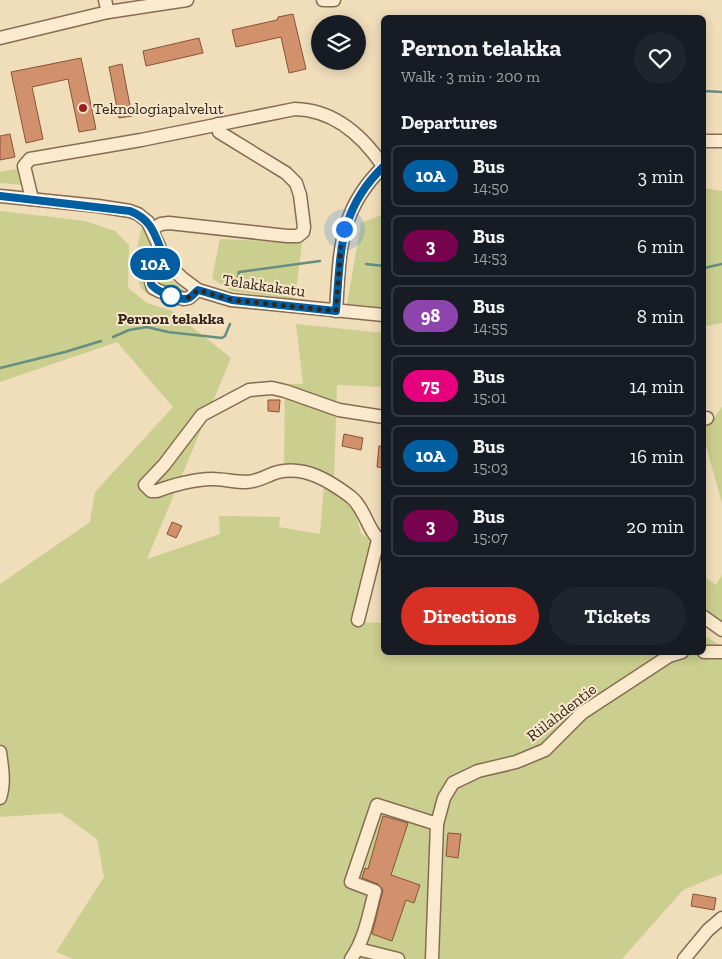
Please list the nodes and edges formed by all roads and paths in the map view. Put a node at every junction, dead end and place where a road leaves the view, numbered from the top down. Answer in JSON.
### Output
{"nodes":[{"id":1,"x":188,"y":0,"type":"edge"},
{"id":2,"x":323,"y":0,"type":"edge"},
{"id":3,"x":334,"y":0,"type":"edge"},
{"id":4,"x":107,"y":6,"type":"edge"},
{"id":5,"x":0,"y":38,"type":"edge"},
{"id":6,"x":218,"y":124,"type":"junction"},
{"id":7,"x":706,"y":141,"type":"edge"},
{"id":8,"x":722,"y":142,"type":"edge"},
{"id":9,"x":381,"y":163,"type":"edge"},
{"id":10,"x":381,"y":168,"type":"edge"},
{"id":11,"x":0,"y":196,"type":"edge"},
{"id":12,"x":32,"y":199,"type":"junction"},
{"id":13,"x":152,"y":229,"type":"junction"},
{"id":14,"x":164,"y":257,"type":"junction"},
{"id":15,"x":198,"y":290,"type":"junction"},
{"id":16,"x":336,"y":311,"type":"junction"},
{"id":17,"x":381,"y":315,"type":"edge"},
{"id":18,"x":381,"y":417,"type":"edge"},
{"id":19,"x":381,"y":541,"type":"edge"},
{"id":20,"x":706,"y":618,"type":"edge"},
{"id":21,"x":358,"y":620,"type":"dead end"},
{"id":22,"x":722,"y":630,"type":"edge"},
{"id":23,"x":706,"y":652,"type":"edge"},
{"id":24,"x":722,"y":652,"type":"edge"},
{"id":25,"x":666,"y":655,"type":"edge"},
{"id":26,"x":0,"y":752,"type":"edge"},
{"id":27,"x":1,"y":772,"type":"edge"},
{"id":28,"x":0,"y":798,"type":"edge"},
{"id":29,"x":437,"y":824,"type":"junction"},
{"id":30,"x":722,"y":918,"type":"edge"},
{"id":31,"x":355,"y":954,"type":"edge"},
{"id":32,"x":398,"y":959,"type":"edge"},
{"id":33,"x":432,"y":959,"type":"edge"},
{"id":34,"x":684,"y":959,"type":"edge"}],
"edges":[{"from":1,"to":4,"type":"street"},
{"from":2,"to":3,"type":"street"},
{"from":4,"to":5,"type":"street"},
{"from":6,"to":9,"type":"street"},
{"from":6,"to":12,"type":"street"},
{"from":6,"to":13,"type":"street"},
{"from":7,"to":8,"type":"street"},
{"from":10,"to":16,"type":"street"},
{"from":11,"to":12,"type":"street","name":"Telakkakatu"},
{"from":12,"to":13,"type":"street","name":"Telakkakatu"},
{"from":13,"to":14,"type":"street","name":"Telakkakatu"},
{"from":14,"to":15,"type":"street","name":"Telakkakatu"},
{"from":14,"to":15,"type":"street"},
{"from":15,"to":16,"type":"street","name":"Telakkakatu"},
{"from":16,"to":17,"type":"street","name":"Telakkakatu"},
{"from":18,"to":19,"type":"street"},
{"from":19,"to":21,"type":"street"},
{"from":20,"to":22,"type":"street"},
{"from":23,"to":24,"type":"street"},
{"from":25,"to":29,"type":"street","name":"Riilahdentie"},
{"from":26,"to":27,"type":"street"},
{"from":27,"to":28,"type":"street"},
{"from":29,"to":31,"type":"street"},
{"from":29,"to":33,"type":"street","name":"Riilahdentie"},
{"from":30,"to":34,"type":"street"},
{"from":31,"to":32,"type":"street"}]}
